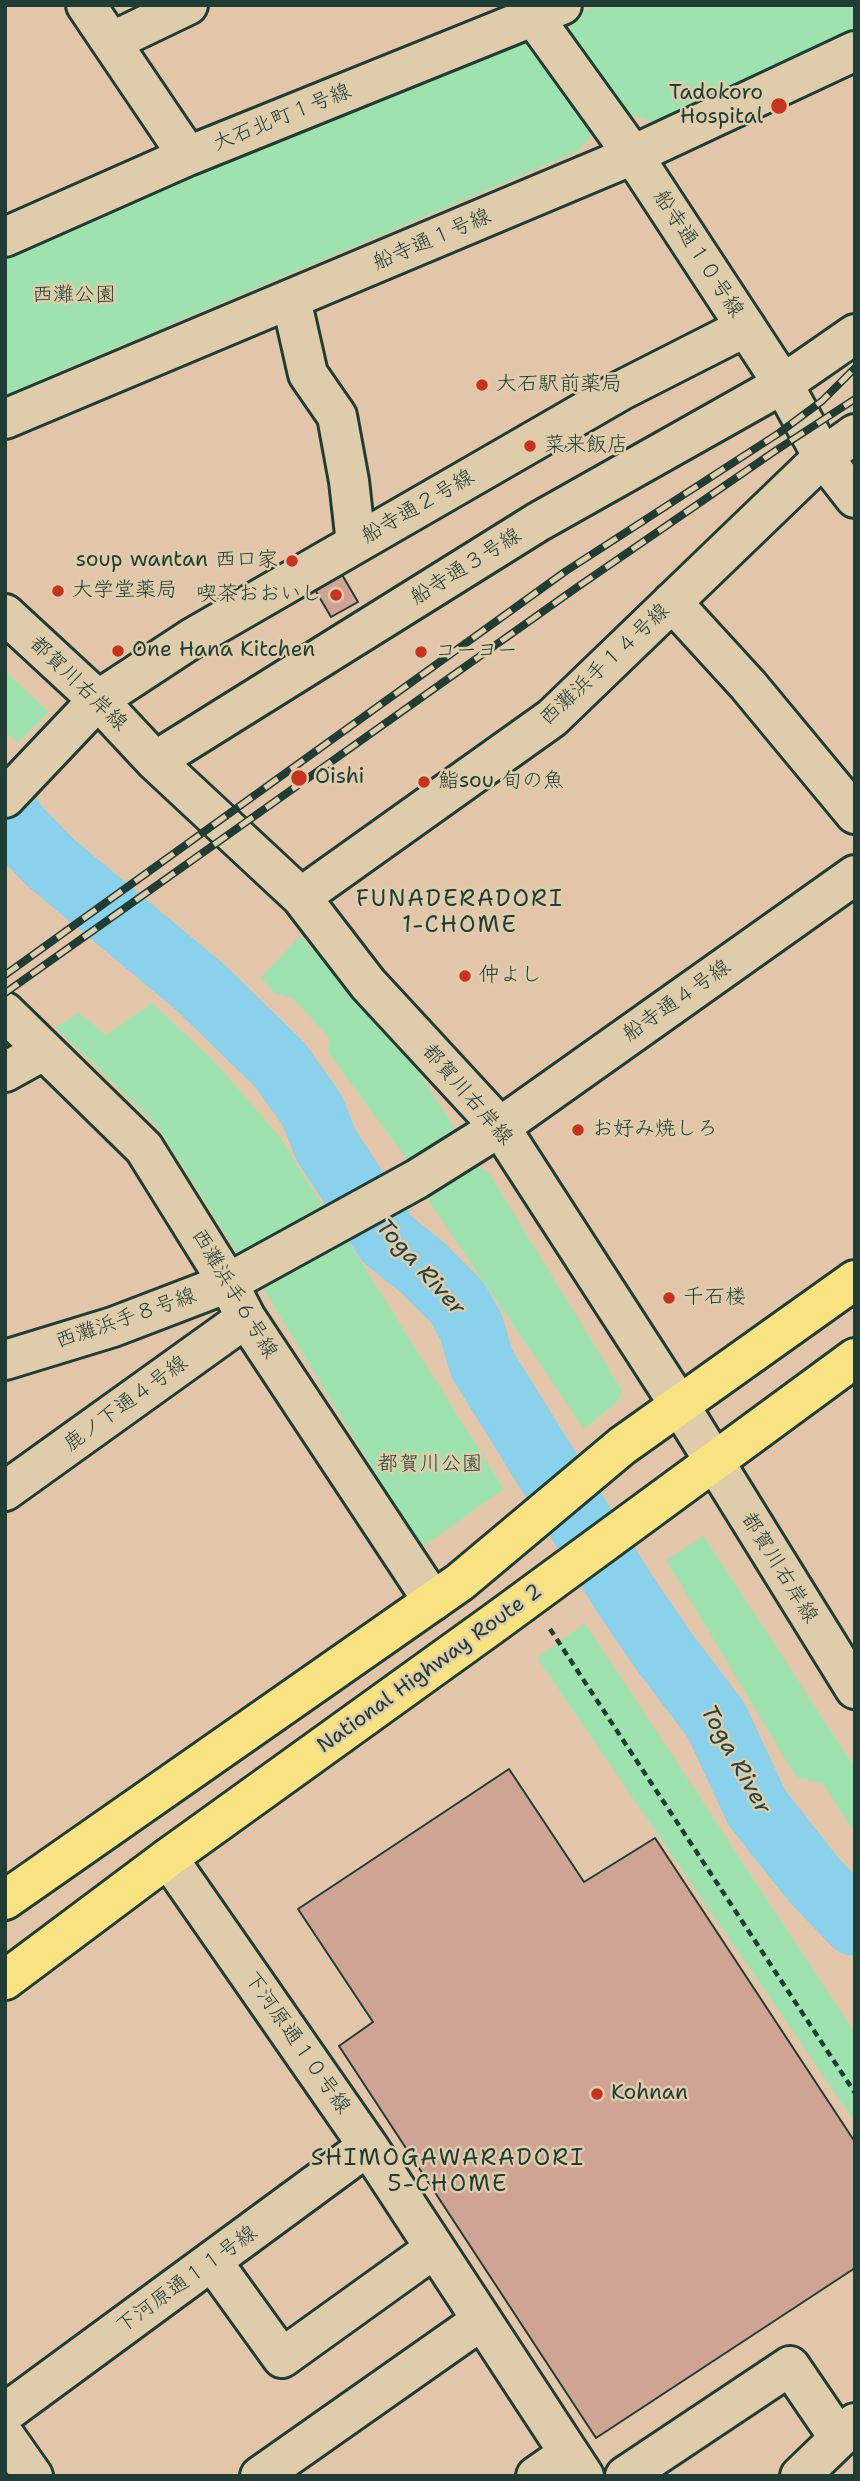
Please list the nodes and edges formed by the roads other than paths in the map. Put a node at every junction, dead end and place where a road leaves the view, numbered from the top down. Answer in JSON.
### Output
{"nodes":[{"id":1,"x":86,"y":5,"type":"edge"},
{"id":2,"x":188,"y":5,"type":"edge"},
{"id":3,"x":540,"y":9,"type":"edge"},
{"id":4,"x":111,"y":42,"type":"junction"},
{"id":5,"x":855,"y":51,"type":"edge"},
{"id":6,"x":188,"y":156,"type":"junction"},
{"id":7,"x":633,"y":156,"type":"junction"},
{"id":8,"x":5,"y":237,"type":"edge"},
{"id":9,"x":291,"y":299,"type":"junction"},
{"id":10,"x":746,"y":327,"type":"junction"},
{"id":11,"x":855,"y":334,"type":"edge"},
{"id":12,"x":783,"y":384,"type":"junction"},
{"id":13,"x":5,"y":419,"type":"edge"},
{"id":14,"x":855,"y":434,"type":"edge"},
{"id":15,"x":823,"y":457,"type":"junction"},
{"id":16,"x":855,"y":498,"type":"edge"},
{"id":17,"x":356,"y":543,"type":"junction"},
{"id":18,"x":672,"y":602,"type":"junction"},
{"id":19,"x":5,"y":614,"type":"edge"},
{"id":20,"x":98,"y":700,"type":"junction"},
{"id":21,"x":155,"y":761,"type":"junction"},
{"id":22,"x":5,"y":798,"type":"edge"},
{"id":23,"x":855,"y":814,"type":"edge"},
{"id":24,"x":855,"y":875,"type":"edge"},
{"id":25,"x":301,"y":897,"type":"junction"},
{"id":26,"x":5,"y":1012,"type":"edge"},
{"id":27,"x":43,"y":1051,"type":"junction"},
{"id":28,"x":5,"y":1072,"type":"edge"},
{"id":29,"x":500,"y":1127,"type":"junction"},
{"id":30,"x":855,"y":1280,"type":"edge"},
{"id":31,"x":228,"y":1283,"type":"junction"},
{"id":32,"x":246,"y":1318,"type":"junction"},
{"id":33,"x":855,"y":1358,"type":"edge"},
{"id":34,"x":5,"y":1360,"type":"edge"},
{"id":35,"x":680,"y":1406,"type":"junction"},
{"id":36,"x":713,"y":1462,"type":"junction"},
{"id":37,"x":5,"y":1491,"type":"edge"},
{"id":38,"x":446,"y":1591,"type":"junction"},
{"id":39,"x":855,"y":1689,"type":"edge"},
{"id":40,"x":168,"y":1857,"type":"junction"},
{"id":41,"x":5,"y":1900,"type":"edge"},
{"id":42,"x":5,"y":1980,"type":"edge"},
{"id":43,"x":368,"y":2146,"type":"junction"},
{"id":44,"x":435,"y":2248,"type":"junction"},
{"id":45,"x":212,"y":2261,"type":"junction"},
{"id":46,"x":482,"y":2320,"type":"junction"},
{"id":47,"x":5,"y":2413,"type":"edge"},
{"id":48,"x":847,"y":2431,"type":"edge"},
{"id":49,"x":5,"y":2436,"type":"edge"},
{"id":50,"x":576,"y":2464,"type":"edge"},
{"id":51,"x":33,"y":2476,"type":"edge"},
{"id":52,"x":260,"y":2476,"type":"edge"},
{"id":53,"x":536,"y":2476,"type":"edge"},
{"id":54,"x":625,"y":2476,"type":"edge"},
{"id":55,"x":800,"y":2476,"type":"edge"}],
"edges":[{"from":1,"to":4,"type":"street"},
{"from":2,"to":4,"type":"street"},
{"from":3,"to":6,"type":"street","name":"大石北町１号線"},
{"from":3,"to":7,"type":"street","name":"船寺通１０号線"},
{"from":4,"to":6,"type":"street"},
{"from":5,"to":7,"type":"street","name":"船寺通１号線"},
{"from":6,"to":8,"type":"street","name":"大石北町１号線"},
{"from":7,"to":9,"type":"street","name":"船寺通１号線"},
{"from":7,"to":10,"type":"street","name":"船寺通１０号線"},
{"from":9,"to":13,"type":"street","name":"船寺通１号線"},
{"from":9,"to":17,"type":"street"},
{"from":10,"to":12,"type":"street","name":"船寺通１０号線"},
{"from":10,"to":17,"type":"street","name":"船寺通２号線"},
{"from":11,"to":12,"type":"street","name":"船寺通３号線"},
{"from":12,"to":15,"type":"street","name":"船寺通１０号線"},
{"from":12,"to":21,"type":"street","name":"船寺通３号線"},
{"from":14,"to":15,"type":"street","name":"西灘浜手１４号線"},
{"from":15,"to":16,"type":"street","name":"船寺通１０号線"},
{"from":15,"to":18,"type":"street","name":"西灘浜手１４号線"},
{"from":17,"to":20,"type":"street","name":"船寺通２号線"},
{"from":18,"to":23,"type":"street"},
{"from":18,"to":25,"type":"street","name":"西灘浜手１４号線"},
{"from":19,"to":20,"type":"street","name":"都賀川右岸線"},
{"from":20,"to":21,"type":"street","name":"都賀川右岸線"},
{"from":20,"to":22,"type":"street","name":"船寺通２号線"},
{"from":21,"to":25,"type":"street","name":"都賀川右岸線"},
{"from":24,"to":29,"type":"street","name":"船寺通４号線"},
{"from":25,"to":29,"type":"street","name":"都賀川右岸線"},
{"from":26,"to":27,"type":"street","name":"西灘浜手６号線"},
{"from":27,"to":28,"type":"street"},
{"from":27,"to":31,"type":"street","name":"西灘浜手６号線"},
{"from":29,"to":31,"type":"street","name":"西灘浜手８号線"},
{"from":29,"to":35,"type":"street","name":"都賀川右岸線"},
{"from":30,"to":35,"type":"highway"},
{"from":31,"to":32,"type":"street","name":"西灘浜手６号線"},
{"from":31,"to":34,"type":"street","name":"西灘浜手８号線"},
{"from":32,"to":37,"type":"street","name":"鹿ノ下通４号線"},
{"from":32,"to":38,"type":"street","name":"西灘浜手６号線"},
{"from":33,"to":36,"type":"highway","name":"National Highway Route 2"},
{"from":35,"to":36,"type":"street","name":"都賀川右岸線"},
{"from":35,"to":38,"type":"highway"},
{"from":36,"to":39,"type":"street","name":"都賀川右岸線"},
{"from":36,"to":40,"type":"highway","name":"National Highway Route 2"},
{"from":38,"to":41,"type":"highway"},
{"from":40,"to":42,"type":"highway","name":"National Highway Route 2"},
{"from":40,"to":43,"type":"street","name":"下河原通１０号線"},
{"from":43,"to":44,"type":"street","name":"下河原通１０号線"},
{"from":43,"to":45,"type":"street","name":"下河原通１１号線"},
{"from":44,"to":45,"type":"street"},
{"from":44,"to":46,"type":"street","name":"下河原通１０号線"},
{"from":45,"to":47,"type":"street","name":"下河原通１１号線"},
{"from":46,"to":50,"type":"street","name":"下河原通１０号線"},
{"from":46,"to":52,"type":"street"},
{"from":48,"to":54,"type":"street"},
{"from":48,"to":55,"type":"street"},
{"from":49,"to":51,"type":"street"},
{"from":50,"to":53,"type":"street"}]}
